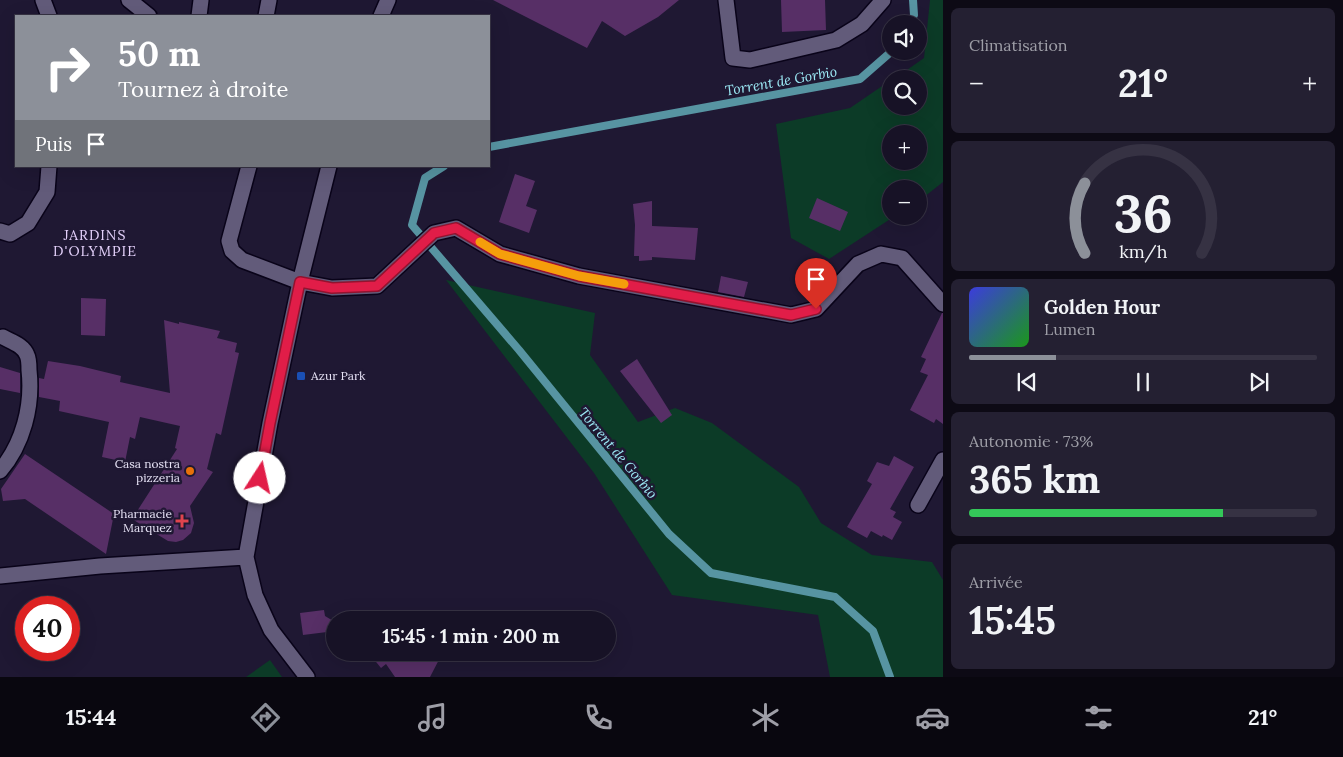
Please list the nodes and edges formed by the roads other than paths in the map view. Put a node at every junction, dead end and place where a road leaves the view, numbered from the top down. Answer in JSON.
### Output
{"nodes":[{"id":1,"x":43,"y":0,"type":"edge"},
{"id":2,"x":129,"y":0,"type":"edge"},
{"id":3,"x":201,"y":0,"type":"edge"},
{"id":4,"x":269,"y":0,"type":"edge"},
{"id":5,"x":388,"y":0,"type":"edge"},
{"id":6,"x":726,"y":0,"type":"edge"},
{"id":7,"x":883,"y":0,"type":"edge"},
{"id":8,"x":49,"y":15,"type":"edge"},
{"id":9,"x":148,"y":15,"type":"edge"},
{"id":10,"x":199,"y":15,"type":"edge"},
{"id":11,"x":266,"y":15,"type":"edge"},
{"id":12,"x":381,"y":15,"type":"edge"},
{"id":13,"x":49,"y":167,"type":"edge"},
{"id":14,"x":249,"y":167,"type":"edge"},
{"id":15,"x":329,"y":167,"type":"edge"},
{"id":16,"x":0,"y":231,"type":"edge"},
{"id":17,"x":300,"y":282,"type":"junction"},
{"id":18,"x":943,"y":304,"type":"edge"},
{"id":19,"x":3,"y":338,"type":"dead end"},
{"id":20,"x":943,"y":460,"type":"edge"},
{"id":21,"x":0,"y":471,"type":"edge"},
{"id":22,"x":918,"y":505,"type":"dead end"},
{"id":23,"x":246,"y":556,"type":"junction"},
{"id":24,"x":0,"y":576,"type":"edge"},
{"id":25,"x":307,"y":677,"type":"edge"}],
"edges":[{"from":1,"to":8,"type":"street"},
{"from":2,"to":9,"type":"street"},
{"from":3,"to":10,"type":"street"},
{"from":4,"to":11,"type":"street"},
{"from":5,"to":12,"type":"street"},
{"from":6,"to":7,"type":"street"},
{"from":13,"to":16,"type":"street"},
{"from":14,"to":17,"type":"street"},
{"from":15,"to":17,"type":"street"},
{"from":17,"to":18,"type":"street"},
{"from":17,"to":23,"type":"street"},
{"from":19,"to":21,"type":"street"},
{"from":20,"to":22,"type":"street"},
{"from":23,"to":24,"type":"street"},
{"from":23,"to":25,"type":"street"}]}
